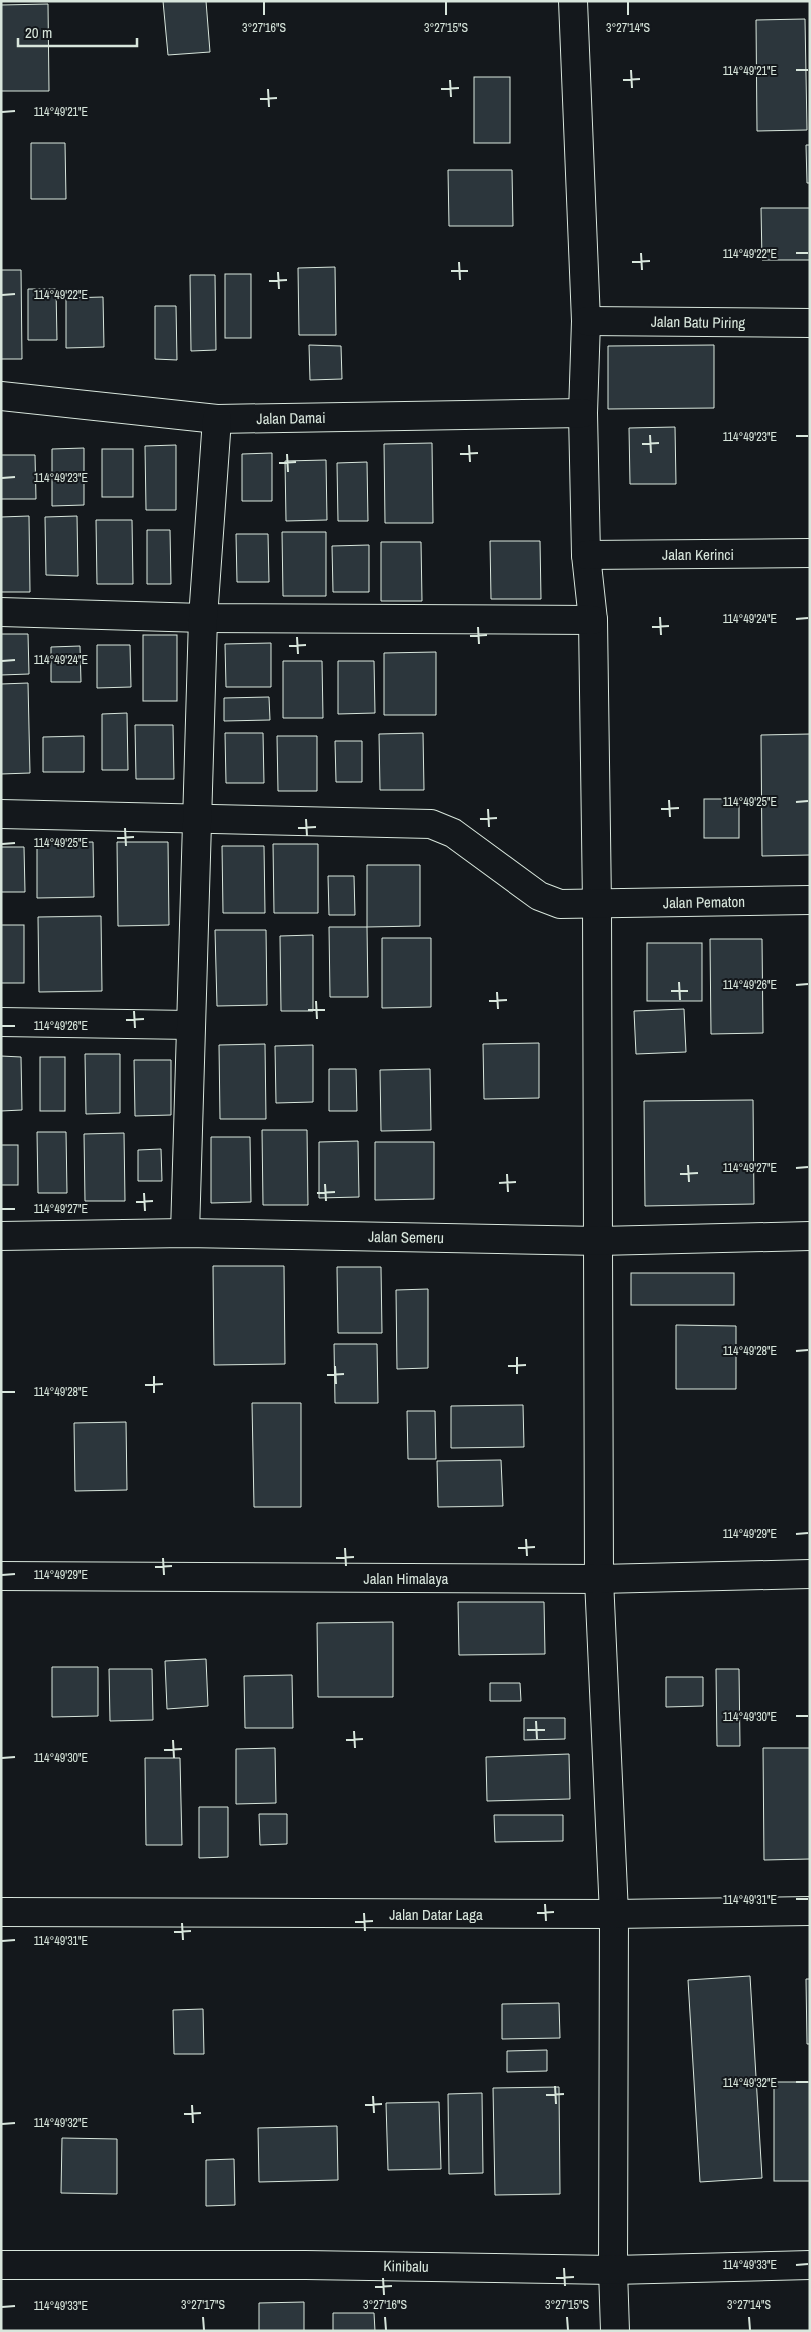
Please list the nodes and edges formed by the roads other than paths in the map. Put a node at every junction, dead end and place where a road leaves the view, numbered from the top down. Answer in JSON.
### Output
{"nodes":[{"id":1,"x":573,"y":1,"type":"edge"},
{"id":2,"x":586,"y":321,"type":"junction"},
{"id":3,"x":810,"y":323,"type":"edge"},
{"id":4,"x":1,"y":396,"type":"edge"},
{"id":5,"x":583,"y":414,"type":"junction"},
{"id":6,"x":217,"y":419,"type":"junction"},
{"id":7,"x":810,"y":553,"type":"edge"},
{"id":8,"x":586,"y":555,"type":"junction"},
{"id":9,"x":1,"y":612,"type":"edge"},
{"id":10,"x":203,"y":618,"type":"junction"},
{"id":11,"x":593,"y":620,"type":"junction"},
{"id":12,"x":1,"y":814,"type":"edge"},
{"id":13,"x":199,"y":820,"type":"junction"},
{"id":14,"x":810,"y":900,"type":"edge"},
{"id":15,"x":597,"y":904,"type":"junction"},
{"id":16,"x":1,"y":1022,"type":"edge"},
{"id":17,"x":190,"y":1025,"type":"junction"},
{"id":18,"x":185,"y":1233,"type":"junction"},
{"id":19,"x":1,"y":1236,"type":"edge"},
{"id":20,"x":810,"y":1236,"type":"edge"},
{"id":21,"x":599,"y":1241,"type":"junction"},
{"id":22,"x":810,"y":1574,"type":"edge"},
{"id":23,"x":1,"y":1576,"type":"edge"},
{"id":24,"x":599,"y":1579,"type":"junction"},
{"id":25,"x":1,"y":1912,"type":"edge"},
{"id":26,"x":810,"y":1912,"type":"edge"},
{"id":27,"x":614,"y":1914,"type":"junction"},
{"id":28,"x":1,"y":2265,"type":"edge"},
{"id":29,"x":810,"y":2265,"type":"edge"},
{"id":30,"x":613,"y":2270,"type":"junction"},
{"id":31,"x":616,"y":2331,"type":"edge"}],
"edges":[{"from":1,"to":2,"type":"street"},
{"from":2,"to":3,"type":"street","name":"Jalan Batu Piring"},
{"from":2,"to":5,"type":"street"},
{"from":4,"to":6,"type":"street","name":"Jalan Damai"},
{"from":5,"to":6,"type":"street","name":"Jalan Damai"},
{"from":5,"to":8,"type":"street"},
{"from":6,"to":10,"type":"street"},
{"from":7,"to":8,"type":"street","name":"Jalan Kerinci"},
{"from":8,"to":11,"type":"street"},
{"from":9,"to":10,"type":"street"},
{"from":10,"to":11,"type":"street"},
{"from":10,"to":13,"type":"street"},
{"from":11,"to":15,"type":"street"},
{"from":12,"to":13,"type":"street","name":"Jalan Pematon"},
{"from":13,"to":15,"type":"street","name":"Jalan Pematon"},
{"from":13,"to":17,"type":"street"},
{"from":14,"to":15,"type":"street","name":"Jalan Pematon"},
{"from":15,"to":21,"type":"street"},
{"from":16,"to":17,"type":"street"},
{"from":17,"to":18,"type":"street"},
{"from":18,"to":19,"type":"street","name":"Jalan Semeru"},
{"from":18,"to":21,"type":"street","name":"Jalan Semeru"},
{"from":20,"to":21,"type":"street","name":"Jalan Semeru"},
{"from":21,"to":24,"type":"street"},
{"from":22,"to":24,"type":"street","name":"Jalan Himalaya"},
{"from":23,"to":24,"type":"street","name":"Jalan Himalaya"},
{"from":24,"to":27,"type":"street"},
{"from":25,"to":27,"type":"street","name":"Jalan Datar Laga"},
{"from":26,"to":27,"type":"street","name":"Jalan Datar Laga"},
{"from":27,"to":30,"type":"street"},
{"from":28,"to":30,"type":"street","name":"Kinibalu"},
{"from":29,"to":30,"type":"street","name":"Kinibalu"},
{"from":30,"to":31,"type":"street"}]}
